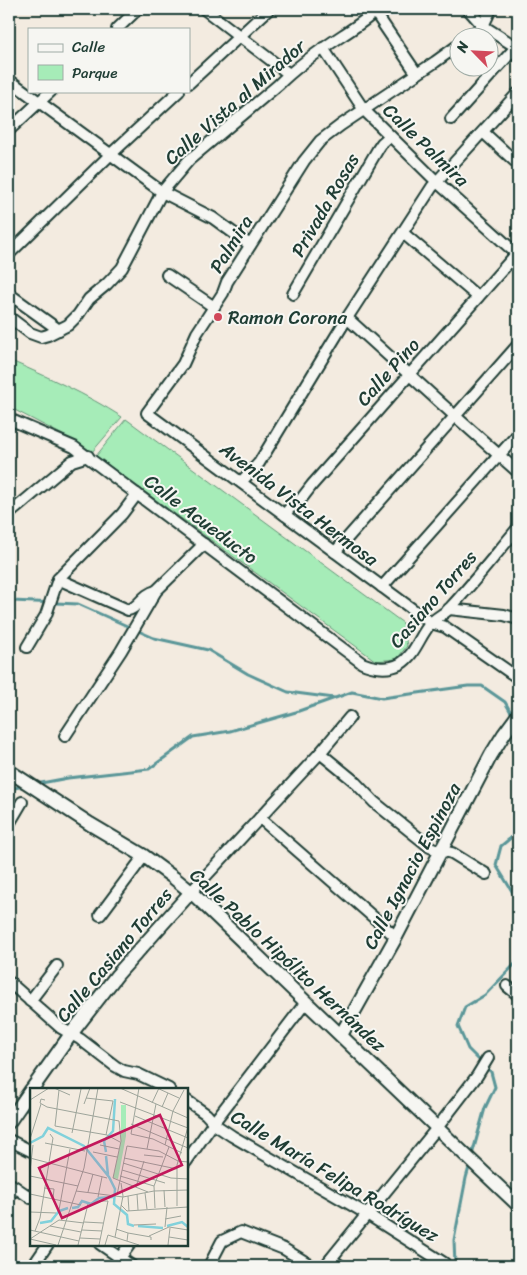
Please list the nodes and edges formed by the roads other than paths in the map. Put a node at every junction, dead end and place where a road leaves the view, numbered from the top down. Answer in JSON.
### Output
{"nodes":[{"id":1,"x":138,"y":9,"type":"edge"},
{"id":2,"x":204,"y":9,"type":"edge"},
{"id":3,"x":269,"y":9,"type":"edge"},
{"id":4,"x":468,"y":9,"type":"edge"},
{"id":5,"x":491,"y":9,"type":"edge"},
{"id":6,"x":376,"y":10,"type":"edge"},
{"id":7,"x":483,"y":26,"type":"junction"},
{"id":8,"x":118,"y":28,"type":"edge"},
{"id":9,"x":480,"y":28,"type":"edge"},
{"id":10,"x":240,"y":36,"type":"junction"},
{"id":11,"x":323,"y":48,"type":"junction"},
{"id":12,"x":517,"y":48,"type":"edge"},
{"id":13,"x":450,"y":51,"type":"edge"},
{"id":14,"x":289,"y":74,"type":"junction"},
{"id":15,"x":417,"y":74,"type":"junction"},
{"id":16,"x":9,"y":80,"type":"edge"},
{"id":17,"x":190,"y":82,"type":"edge"},
{"id":18,"x":50,"y":92,"type":"edge"},
{"id":19,"x":179,"y":92,"type":"edge"},
{"id":20,"x":518,"y":93,"type":"edge"},
{"id":21,"x":39,"y":102,"type":"junction"},
{"id":22,"x":364,"y":110,"type":"junction"},
{"id":23,"x":451,"y":119,"type":"dead end"},
{"id":24,"x":9,"y":130,"type":"edge"},
{"id":25,"x":483,"y":132,"type":"junction"},
{"id":26,"x":390,"y":136,"type":"junction"},
{"id":27,"x":111,"y":154,"type":"junction"},
{"id":28,"x":518,"y":164,"type":"edge"},
{"id":29,"x":436,"y":181,"type":"junction"},
{"id":30,"x":162,"y":192,"type":"junction"},
{"id":31,"x":403,"y":233,"type":"junction"},
{"id":32,"x":250,"y":245,"type":"junction"},
{"id":33,"x":518,"y":253,"type":"edge"},
{"id":34,"x":9,"y":254,"type":"edge"},
{"id":35,"x":167,"y":275,"type":"dead end"},
{"id":36,"x":9,"y":294,"type":"edge"},
{"id":37,"x":293,"y":294,"type":"dead end"},
{"id":38,"x":478,"y":297,"type":"junction"},
{"id":39,"x":214,"y":307,"type":"junction"},
{"id":40,"x":9,"y":317,"type":"edge"},
{"id":41,"x":347,"y":318,"type":"junction"},
{"id":42,"x":59,"y":330,"type":"junction"},
{"id":43,"x":518,"y":345,"type":"edge"},
{"id":44,"x":409,"y":374,"type":"junction"},
{"id":45,"x":147,"y":413,"type":"joint"},
{"id":46,"x":454,"y":416,"type":"junction"},
{"id":47,"x":9,"y":419,"type":"edge"},
{"id":48,"x":518,"y":434,"type":"edge"},
{"id":49,"x":499,"y":455,"type":"junction"},
{"id":50,"x":88,"y":456,"type":"junction"},
{"id":51,"x":518,"y":472,"type":"edge"},
{"id":52,"x":241,"y":482,"type":"junction"},
{"id":53,"x":137,"y":494,"type":"junction"},
{"id":54,"x":9,"y":514,"type":"edge"},
{"id":55,"x":285,"y":515,"type":"junction"},
{"id":56,"x":518,"y":528,"type":"edge"},
{"id":57,"x":204,"y":544,"type":"junction"},
{"id":58,"x":335,"y":552,"type":"junction"},
{"id":59,"x":58,"y":579,"type":"junction"},
{"id":60,"x":382,"y":587,"type":"junction"},
{"id":61,"x":154,"y":594,"type":"junction"},
{"id":62,"x":449,"y":610,"type":"junction"},
{"id":63,"x":518,"y":618,"type":"edge"},
{"id":64,"x":430,"y":624,"type":"junction"},
{"id":65,"x":27,"y":647,"type":"dead end"},
{"id":66,"x":362,"y":664,"type":"joint"},
{"id":67,"x":518,"y":678,"type":"edge"},
{"id":68,"x":350,"y":717,"type":"dead end"},
{"id":69,"x":515,"y":719,"type":"edge"},
{"id":70,"x":65,"y":736,"type":"dead end"},
{"id":71,"x":320,"y":753,"type":"junction"},
{"id":72,"x":9,"y":771,"type":"edge"},
{"id":73,"x":22,"y":802,"type":"dead end"},
{"id":74,"x":260,"y":818,"type":"junction"},
{"id":75,"x":9,"y":824,"type":"edge"},
{"id":76,"x":442,"y":850,"type":"junction"},
{"id":77,"x":144,"y":856,"type":"junction"},
{"id":78,"x":486,"y":874,"type":"dead end"},
{"id":79,"x":191,"y":892,"type":"junction"},
{"id":80,"x":100,"y":915,"type":"dead end"},
{"id":81,"x":396,"y":937,"type":"junction"},
{"id":82,"x":57,"y":966,"type":"dead end"},
{"id":83,"x":9,"y":982,"type":"edge"},
{"id":84,"x":507,"y":986,"type":"dead end"},
{"id":85,"x":518,"y":995,"type":"edge"},
{"id":86,"x":30,"y":1001,"type":"junction"},
{"id":87,"x":306,"y":1002,"type":"junction"},
{"id":88,"x":71,"y":1034,"type":"junction"},
{"id":89,"x":341,"y":1035,"type":"junction"},
{"id":90,"x":488,"y":1058,"type":"dead end"},
{"id":91,"x":33,"y":1088,"type":"edge"},
{"id":92,"x":166,"y":1088,"type":"edge"},
{"id":93,"x":30,"y":1092,"type":"edge"},
{"id":94,"x":188,"y":1101,"type":"edge"},
{"id":95,"x":9,"y":1122,"type":"edge"},
{"id":96,"x":214,"y":1122,"type":"junction"},
{"id":97,"x":437,"y":1128,"type":"junction"},
{"id":98,"x":9,"y":1140,"type":"edge"},
{"id":99,"x":30,"y":1151,"type":"edge"},
{"id":100,"x":188,"y":1159,"type":"edge"},
{"id":101,"x":12,"y":1185,"type":"edge"},
{"id":102,"x":9,"y":1197,"type":"edge"},
{"id":103,"x":30,"y":1197,"type":"edge"},
{"id":104,"x":518,"y":1205,"type":"edge"},
{"id":105,"x":367,"y":1214,"type":"junction"},
{"id":106,"x":47,"y":1245,"type":"edge"},
{"id":107,"x":101,"y":1245,"type":"edge"},
{"id":108,"x":129,"y":1245,"type":"edge"},
{"id":109,"x":117,"y":1262,"type":"edge"},
{"id":110,"x":328,"y":1262,"type":"edge"},
{"id":111,"x":444,"y":1263,"type":"dead end"},
{"id":112,"x":33,"y":1266,"type":"edge"},
{"id":113,"x":132,"y":1266,"type":"edge"},
{"id":114,"x":209,"y":1266,"type":"edge"},
{"id":115,"x":312,"y":1266,"type":"edge"},
{"id":116,"x":341,"y":1266,"type":"edge"}],
"edges":[{"from":1,"to":8,"type":"street"},
{"from":2,"to":10,"type":"street"},
{"from":3,"to":10,"type":"street"},
{"from":4,"to":7,"type":"street"},
{"from":5,"to":7,"type":"street"},
{"from":6,"to":11,"type":"street","name":"Calle Vista al Mirador"},
{"from":6,"to":15,"type":"street"},
{"from":7,"to":9,"type":"street"},
{"from":7,"to":12,"type":"street"},
{"from":10,"to":14,"type":"street"},
{"from":10,"to":17,"type":"street"},
{"from":11,"to":14,"type":"street","name":"Calle Vista al Mirador"},
{"from":11,"to":22,"type":"street","name":"Calle Palmira"},
{"from":12,"to":23,"type":"street"},
{"from":13,"to":15,"type":"street"},
{"from":14,"to":30,"type":"street","name":"Calle Vista al Mirador"},
{"from":15,"to":22,"type":"street"},
{"from":16,"to":21,"type":"street"},
{"from":18,"to":21,"type":"street"},
{"from":19,"to":27,"type":"street"},
{"from":20,"to":25,"type":"street"},
{"from":21,"to":24,"type":"street"},
{"from":21,"to":27,"type":"street"},
{"from":22,"to":26,"type":"street","name":"Calle Palmira"},
{"from":22,"to":32,"type":"street","name":"Palmira"},
{"from":25,"to":28,"type":"street"},
{"from":25,"to":29,"type":"street"},
{"from":26,"to":29,"type":"street","name":"Calle Palmira"},
{"from":26,"to":37,"type":"street","name":"Privada Rosas"},
{"from":27,"to":30,"type":"street"},
{"from":27,"to":34,"type":"street"},
{"from":29,"to":31,"type":"street"},
{"from":29,"to":33,"type":"street","name":"Calle Palmira"},
{"from":30,"to":32,"type":"street"},
{"from":30,"to":42,"type":"street","name":"Calle Vista al Mirador"},
{"from":31,"to":38,"type":"street"},
{"from":31,"to":41,"type":"street"},
{"from":32,"to":39,"type":"street","name":"Palmira"},
{"from":33,"to":38,"type":"street","name":"Calle Pino"},
{"from":35,"to":39,"type":"street"},
{"from":36,"to":42,"type":"street"},
{"from":38,"to":44,"type":"street","name":"Calle Pino"},
{"from":39,"to":45,"type":"street","name":"Palmira"},
{"from":40,"to":42,"type":"street"},
{"from":41,"to":44,"type":"street"},
{"from":41,"to":52,"type":"street"},
{"from":43,"to":46,"type":"street"},
{"from":44,"to":46,"type":"street"},
{"from":44,"to":55,"type":"street","name":"Calle Pino"},
{"from":45,"to":52,"type":"street","name":"Avenida Vista Hermosa"},
{"from":46,"to":49,"type":"street"},
{"from":46,"to":58,"type":"street"},
{"from":47,"to":50,"type":"street","name":"Calle Acueducto"},
{"from":48,"to":49,"type":"street"},
{"from":49,"to":51,"type":"street"},
{"from":49,"to":60,"type":"street"},
{"from":50,"to":53,"type":"street","name":"Calle Acueducto"},
{"from":50,"to":54,"type":"street"},
{"from":52,"to":55,"type":"street","name":"Avenida Vista Hermosa"},
{"from":53,"to":57,"type":"street","name":"Calle Acueducto"},
{"from":53,"to":59,"type":"street"},
{"from":55,"to":58,"type":"street","name":"Avenida Vista Hermosa"},
{"from":56,"to":62,"type":"street","name":"Casiano Torres"},
{"from":57,"to":61,"type":"street"},
{"from":57,"to":66,"type":"street","name":"Calle Acueducto"},
{"from":58,"to":60,"type":"street","name":"Avenida Vista Hermosa"},
{"from":59,"to":61,"type":"street"},
{"from":59,"to":65,"type":"street"},
{"from":60,"to":64,"type":"street","name":"Avenida Vista Hermosa"},
{"from":61,"to":70,"type":"street"},
{"from":62,"to":63,"type":"street"},
{"from":62,"to":64,"type":"street","name":"Casiano Torres"},
{"from":64,"to":66,"type":"street","name":"Casiano Torres"},
{"from":64,"to":67,"type":"street","name":"Avenida Vista Hermosa"},
{"from":68,"to":71,"type":"street","name":"Calle Casiano Torres"},
{"from":69,"to":76,"type":"street","name":"Calle Ignacio Espinoza"},
{"from":71,"to":74,"type":"street","name":"Calle Casiano Torres"},
{"from":71,"to":76,"type":"street"},
{"from":72,"to":77,"type":"street","name":"Calle Pablo Hipólito Hernández"},
{"from":73,"to":75,"type":"street"},
{"from":74,"to":79,"type":"street","name":"Calle Casiano Torres"},
{"from":74,"to":81,"type":"street"},
{"from":76,"to":78,"type":"street"},
{"from":76,"to":81,"type":"street","name":"Calle Ignacio Espinoza"},
{"from":77,"to":79,"type":"street","name":"Calle Pablo Hipólito Hernández"},
{"from":77,"to":80,"type":"street"},
{"from":79,"to":87,"type":"street","name":"Calle Pablo Hipólito Hernández"},
{"from":79,"to":88,"type":"street","name":"Calle Casiano Torres"},
{"from":81,"to":89,"type":"street","name":"Calle Ignacio Espinoza"},
{"from":82,"to":86,"type":"street"},
{"from":83,"to":86,"type":"street"},
{"from":84,"to":85,"type":"street"},
{"from":86,"to":88,"type":"street"},
{"from":87,"to":89,"type":"street","name":"Calle Pablo Hipólito Hernández"},
{"from":87,"to":96,"type":"street"},
{"from":88,"to":91,"type":"street","name":"Calle Casiano Torres"},
{"from":88,"to":92,"type":"street"},
{"from":89,"to":97,"type":"street","name":"Calle Pablo Hipólito Hernández"},
{"from":90,"to":97,"type":"street"},
{"from":93,"to":95,"type":"street","name":"Calle Casiano Torres"},
{"from":94,"to":96,"type":"street","name":"Calle María Felipa Rodríguez"},
{"from":96,"to":100,"type":"street"},
{"from":96,"to":105,"type":"street","name":"Calle María Felipa Rodríguez"},
{"from":97,"to":104,"type":"street","name":"Calle Pablo Hipólito Hernández"},
{"from":97,"to":105,"type":"street"},
{"from":98,"to":99,"type":"street"},
{"from":101,"to":102,"type":"street"},
{"from":101,"to":103,"type":"street"},
{"from":105,"to":110,"type":"street"},
{"from":105,"to":111,"type":"street","name":"Calle María Felipa Rodríguez"},
{"from":106,"to":112,"type":"street"},
{"from":107,"to":109,"type":"street"},
{"from":108,"to":109,"type":"street"},
{"from":109,"to":113,"type":"street"},
{"from":110,"to":116,"type":"street"},
{"from":114,"to":115,"type":"street"}]}
